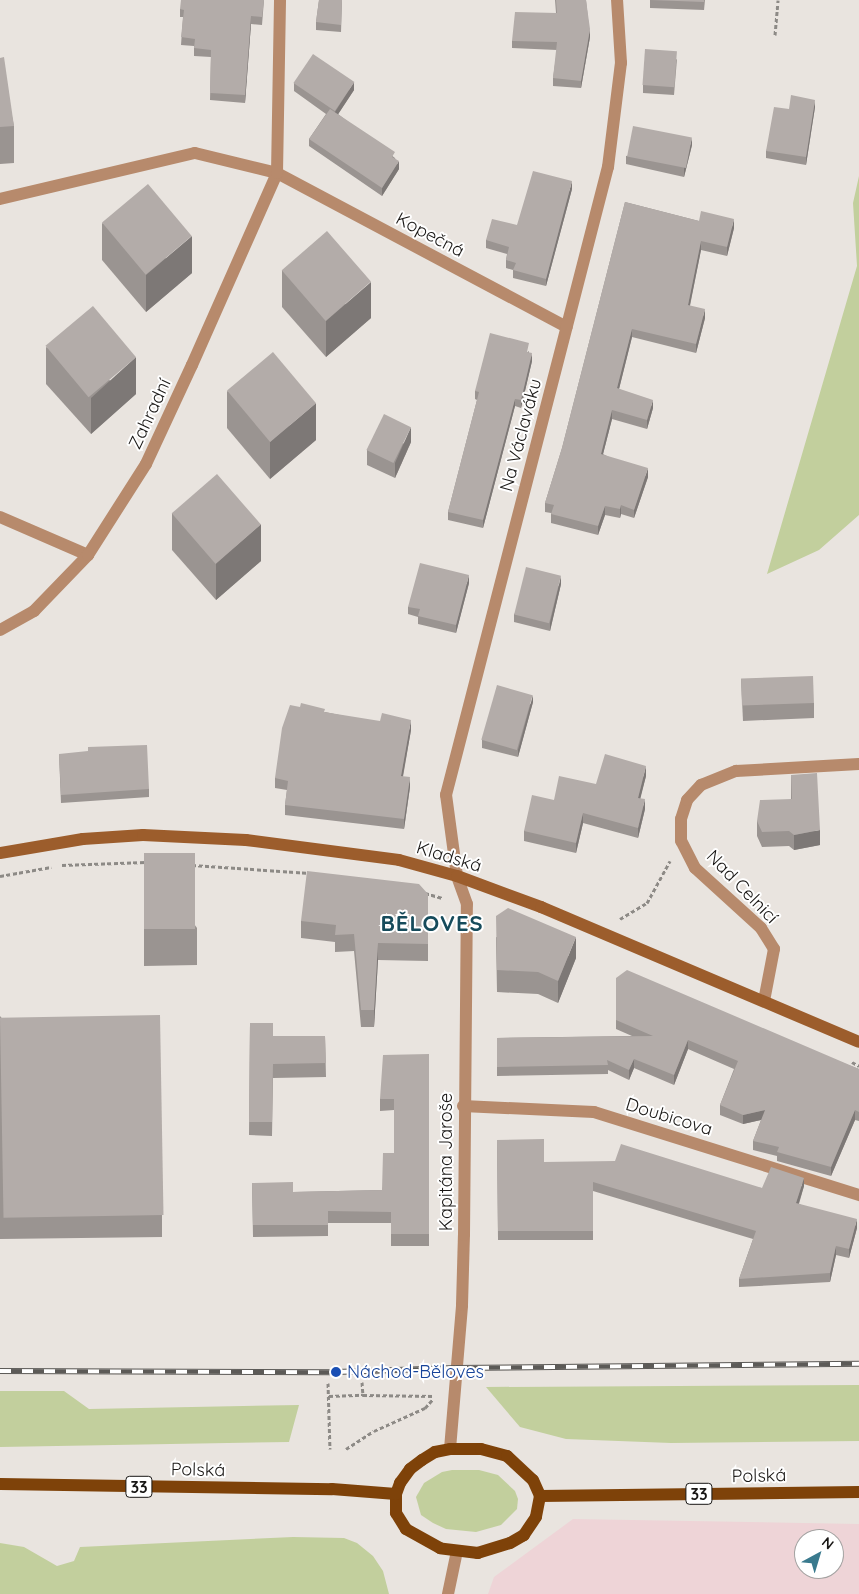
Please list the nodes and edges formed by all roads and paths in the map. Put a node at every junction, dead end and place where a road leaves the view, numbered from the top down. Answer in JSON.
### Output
{"nodes":[{"id":1,"x":280,"y":0,"type":"edge"},
{"id":2,"x":616,"y":0,"type":"edge"},
{"id":3,"x":778,"y":0,"type":"edge"},
{"id":4,"x":774,"y":35,"type":"dead end"},
{"id":5,"x":277,"y":173,"type":"junction"},
{"id":6,"x":0,"y":199,"type":"edge"},
{"id":7,"x":567,"y":328,"type":"junction"},
{"id":8,"x":0,"y":517,"type":"edge"},
{"id":9,"x":88,"y":555,"type":"junction"},
{"id":10,"x":0,"y":630,"type":"edge"},
{"id":11,"x":859,"y":764,"type":"edge"},
{"id":12,"x":681,"y":841,"type":"junction"},
{"id":13,"x":0,"y":853,"type":"edge"},
{"id":14,"x":156,"y":863,"type":"edge"},
{"id":15,"x":185,"y":864,"type":"edge"},
{"id":16,"x":318,"y":874,"type":"edge"},
{"id":17,"x":0,"y":876,"type":"edge"},
{"id":18,"x":456,"y":876,"type":"junction"},
{"id":19,"x":418,"y":892,"type":"edge"},
{"id":20,"x":467,"y":904,"type":"junction"},
{"id":21,"x":598,"y":931,"type":"junction"},
{"id":22,"x":764,"y":1001,"type":"junction"},
{"id":23,"x":859,"y":1042,"type":"edge"},
{"id":24,"x":842,"y":1058,"type":"dead end"},
{"id":25,"x":859,"y":1066,"type":"edge"},
{"id":26,"x":463,"y":1106,"type":"junction"},
{"id":27,"x":859,"y":1195,"type":"edge"},
{"id":28,"x":328,"y":1382,"type":"dead end"},
{"id":29,"x":362,"y":1382,"type":"dead end"},
{"id":30,"x":363,"y":1395,"type":"junction"},
{"id":31,"x":329,"y":1396,"type":"junction"},
{"id":32,"x":434,"y":1396,"type":"junction"},
{"id":33,"x":440,"y":1396,"type":"dead end"},
{"id":34,"x":330,"y":1449,"type":"dead end"},
{"id":35,"x":346,"y":1449,"type":"dead end"},
{"id":36,"x":450,"y":1449,"type":"junction"},
{"id":37,"x":0,"y":1484,"type":"edge"},
{"id":38,"x":859,"y":1492,"type":"edge"},
{"id":39,"x":396,"y":1494,"type":"junction"},
{"id":40,"x":540,"y":1496,"type":"junction"},
{"id":41,"x":457,"y":1551,"type":"junction"},
{"id":42,"x":448,"y":1594,"type":"edge"}],
"edges":[{"from":1,"to":5,"type":"street"},
{"from":2,"to":7,"type":"street","name":"Na Václaváku"},
{"from":3,"to":4,"type":"path"},
{"from":5,"to":6,"type":"street","name":"Kopečná"},
{"from":5,"to":7,"type":"street","name":"Kopečná"},
{"from":5,"to":9,"type":"street","name":"Zahradní"},
{"from":7,"to":18,"type":"street","name":"Na Václaváku"},
{"from":8,"to":9,"type":"street"},
{"from":9,"to":10,"type":"street","name":"Zahradní"},
{"from":11,"to":12,"type":"street","name":"Nad Celnicí"},
{"from":12,"to":21,"type":"path"},
{"from":12,"to":22,"type":"street","name":"Nad Celnicí"},
{"from":13,"to":18,"type":"main road","name":"Kladská"},
{"from":14,"to":17,"type":"path"},
{"from":15,"to":16,"type":"path"},
{"from":18,"to":20,"type":"street","name":"Kapitána Jaroše"},
{"from":18,"to":21,"type":"main road","name":"Kladská"},
{"from":19,"to":20,"type":"path"},
{"from":20,"to":26,"type":"street","name":"Kapitána Jaroše"},
{"from":21,"to":22,"type":"main road","name":"Kladská"},
{"from":22,"to":23,"type":"main road","name":"Kladská"},
{"from":24,"to":25,"type":"path"},
{"from":26,"to":27,"type":"street","name":"Doubicova"},
{"from":26,"to":36,"type":"street","name":"Kapitána Jaroše"},
{"from":28,"to":31,"type":"path"},
{"from":29,"to":30,"type":"path"},
{"from":30,"to":31,"type":"path"},
{"from":30,"to":32,"type":"path"},
{"from":31,"to":34,"type":"path"},
{"from":32,"to":33,"type":"path"},
{"from":32,"to":35,"type":"path"},
{"from":36,"to":39,"type":"main road"},
{"from":36,"to":40,"type":"main road"},
{"from":37,"to":39,"type":"main road","name":"Polská","number":"33"},
{"from":38,"to":40,"type":"main road","name":"Polská","number":"33"},
{"from":39,"to":41,"type":"main road"},
{"from":40,"to":41,"type":"main road"},
{"from":41,"to":42,"type":"street"}]}
